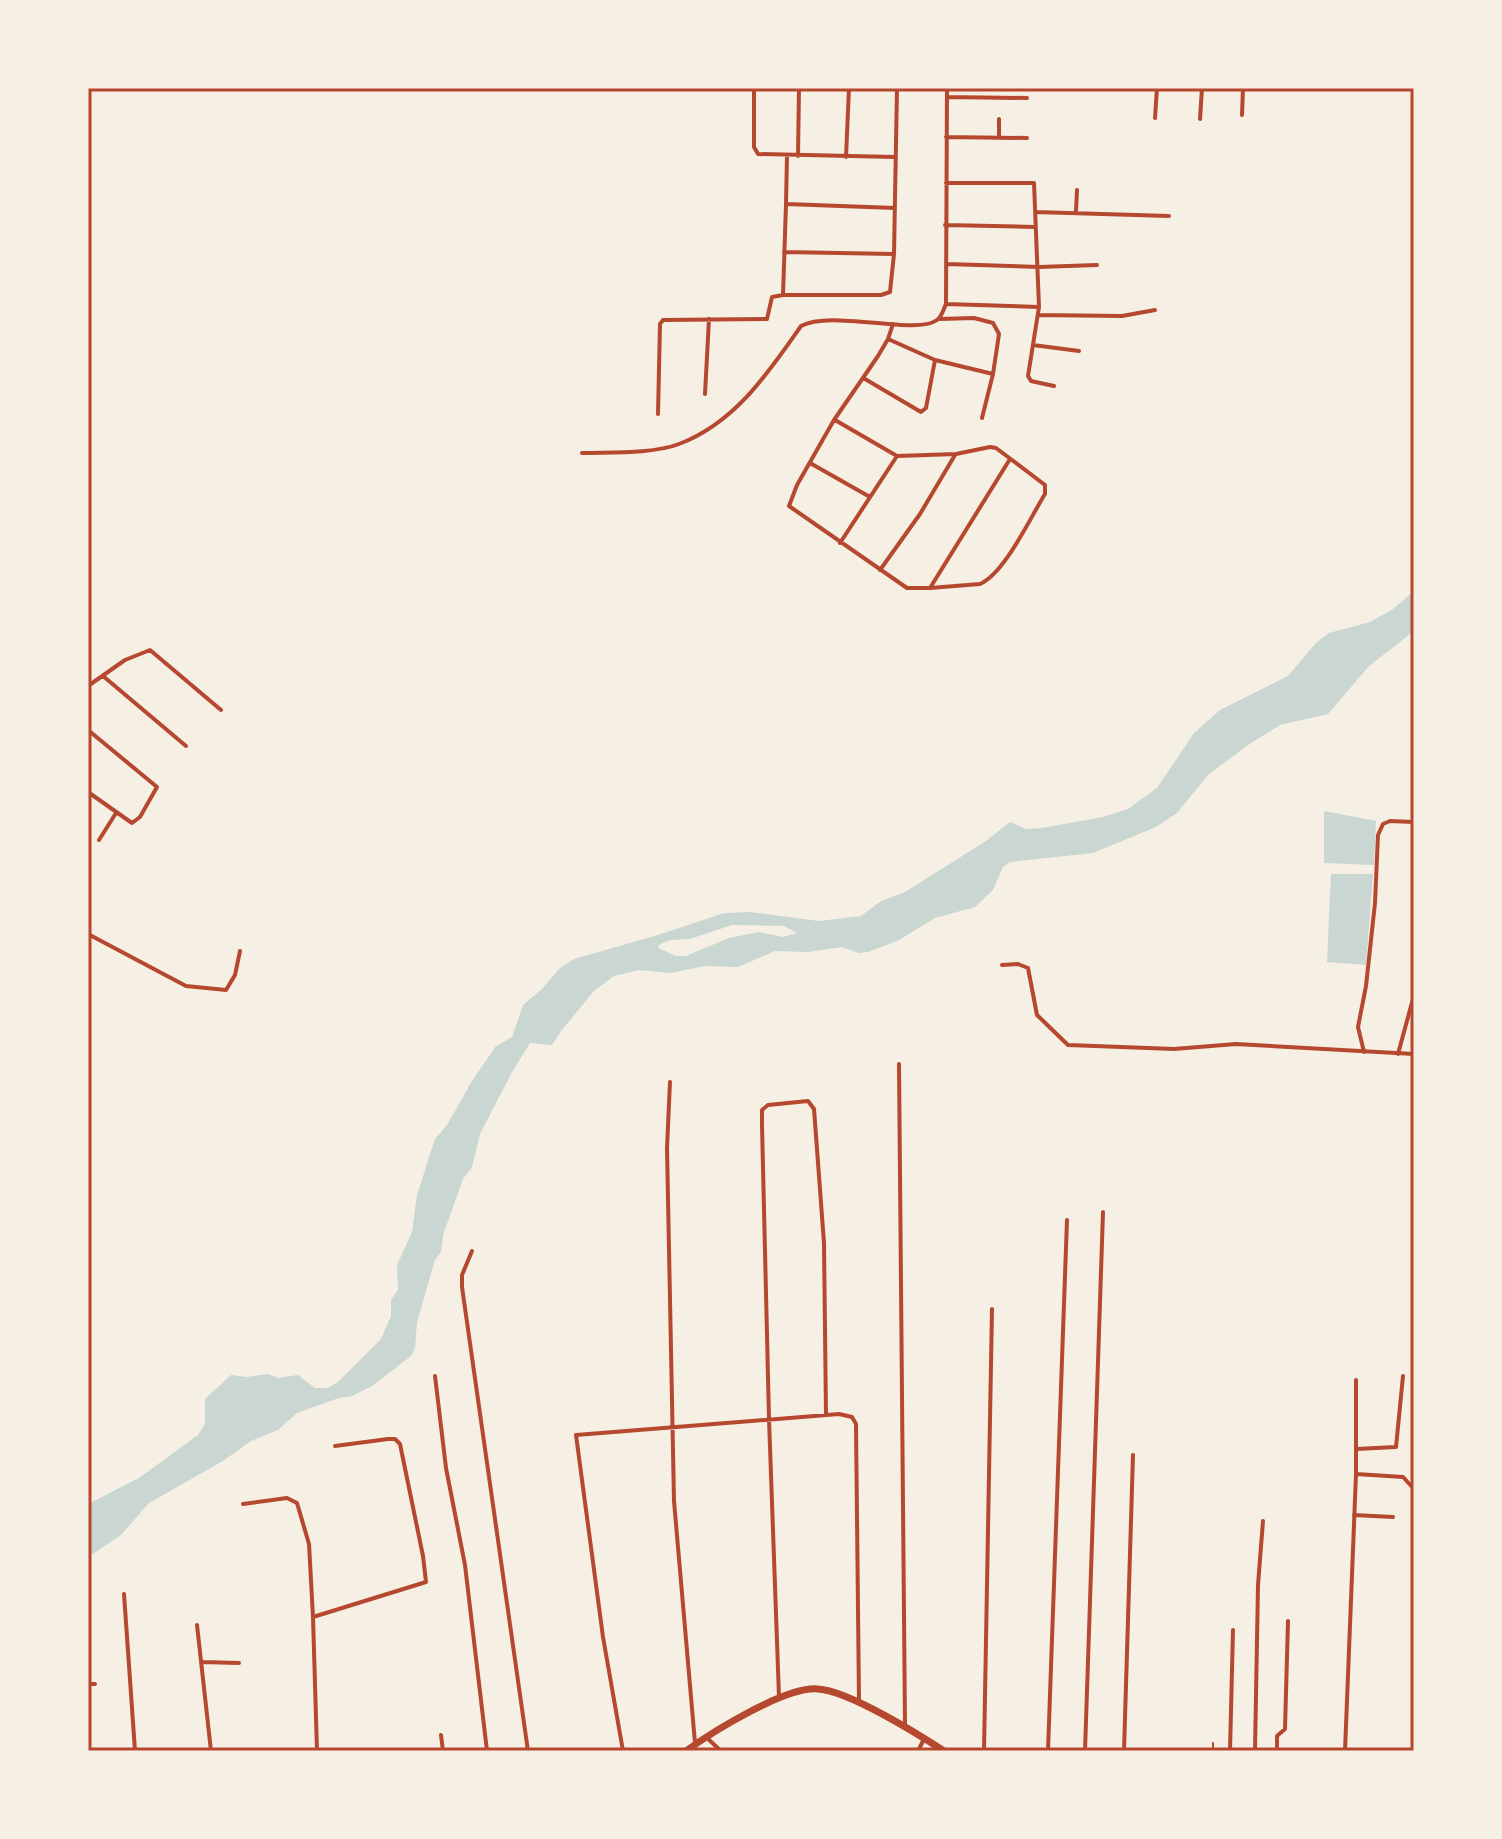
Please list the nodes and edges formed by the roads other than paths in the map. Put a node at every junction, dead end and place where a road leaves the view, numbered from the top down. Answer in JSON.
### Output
{"nodes":[{"id":1,"x":754,"y":88,"type":"edge"},
{"id":2,"x":799,"y":88,"type":"edge"},
{"id":3,"x":849,"y":88,"type":"edge"},
{"id":4,"x":897,"y":88,"type":"edge"},
{"id":5,"x":947,"y":88,"type":"edge"},
{"id":6,"x":1157,"y":88,"type":"edge"},
{"id":7,"x":1202,"y":88,"type":"edge"},
{"id":8,"x":1243,"y":88,"type":"edge"},
{"id":9,"x":947,"y":97,"type":"junction"},
{"id":10,"x":1027,"y":98,"type":"dead end"},
{"id":11,"x":1242,"y":115,"type":"dead end"},
{"id":12,"x":1155,"y":118,"type":"dead end"},
{"id":13,"x":999,"y":119,"type":"dead end"},
{"id":14,"x":1200,"y":119,"type":"dead end"},
{"id":15,"x":946,"y":137,"type":"junction"},
{"id":16,"x":999,"y":138,"type":"junction"},
{"id":17,"x":1027,"y":138,"type":"dead end"},
{"id":18,"x":787,"y":156,"type":"junction"},
{"id":19,"x":798,"y":156,"type":"junction"},
{"id":20,"x":846,"y":157,"type":"junction"},
{"id":21,"x":895,"y":157,"type":"junction"},
{"id":22,"x":946,"y":183,"type":"junction"},
{"id":23,"x":1077,"y":190,"type":"dead end"},
{"id":24,"x":786,"y":204,"type":"junction"},
{"id":25,"x":895,"y":208,"type":"junction"},
{"id":26,"x":1035,"y":212,"type":"junction"},
{"id":27,"x":1076,"y":212,"type":"junction"},
{"id":28,"x":1169,"y":216,"type":"dead end"},
{"id":29,"x":945,"y":225,"type":"junction"},
{"id":30,"x":1035,"y":227,"type":"junction"},
{"id":31,"x":784,"y":252,"type":"junction"},
{"id":32,"x":894,"y":254,"type":"junction"},
{"id":33,"x":947,"y":264,"type":"junction"},
{"id":34,"x":1097,"y":265,"type":"dead end"},
{"id":35,"x":1039,"y":267,"type":"junction"},
{"id":36,"x":783,"y":295,"type":"junction"},
{"id":37,"x":946,"y":304,"type":"junction"},
{"id":38,"x":1039,"y":307,"type":"junction"},
{"id":39,"x":1155,"y":310,"type":"dead end"},
{"id":40,"x":1038,"y":315,"type":"junction"},
{"id":41,"x":709,"y":319,"type":"junction"},
{"id":42,"x":939,"y":319,"type":"junction"},
{"id":43,"x":893,"y":324,"type":"junction"},
{"id":44,"x":888,"y":339,"type":"junction"},
{"id":45,"x":1033,"y":345,"type":"junction"},
{"id":46,"x":1079,"y":351,"type":"dead end"},
{"id":47,"x":935,"y":360,"type":"junction"},
{"id":48,"x":993,"y":374,"type":"junction"},
{"id":49,"x":865,"y":379,"type":"junction"},
{"id":50,"x":1054,"y":386,"type":"dead end"},
{"id":51,"x":705,"y":394,"type":"dead end"},
{"id":52,"x":658,"y":414,"type":"dead end"},
{"id":53,"x":982,"y":418,"type":"dead end"},
{"id":54,"x":834,"y":420,"type":"junction"},
{"id":55,"x":582,"y":453,"type":"dead end"},
{"id":56,"x":956,"y":454,"type":"junction"},
{"id":57,"x":897,"y":456,"type":"junction"},
{"id":58,"x":1010,"y":459,"type":"junction"},
{"id":59,"x":810,"y":463,"type":"junction"},
{"id":60,"x":870,"y":497,"type":"junction"},
{"id":61,"x":840,"y":543,"type":"junction"},
{"id":62,"x":880,"y":570,"type":"junction"},
{"id":63,"x":930,"y":588,"type":"junction"},
{"id":64,"x":103,"y":676,"type":"junction"},
{"id":65,"x":88,"y":686,"type":"edge"},
{"id":66,"x":221,"y":710,"type":"dead end"},
{"id":67,"x":88,"y":730,"type":"edge"},
{"id":68,"x":186,"y":746,"type":"dead end"},
{"id":69,"x":88,"y":792,"type":"edge"},
{"id":70,"x":116,"y":813,"type":"junction"},
{"id":71,"x":1414,"y":822,"type":"edge"},
{"id":72,"x":99,"y":840,"type":"dead end"},
{"id":73,"x":88,"y":934,"type":"edge"},
{"id":74,"x":240,"y":951,"type":"dead end"},
{"id":75,"x":1002,"y":965,"type":"dead end"},
{"id":76,"x":1414,"y":995,"type":"edge"},
{"id":77,"x":1364,"y":1052,"type":"junction"},
{"id":78,"x":1398,"y":1054,"type":"junction"},
{"id":79,"x":1414,"y":1054,"type":"edge"},
{"id":80,"x":899,"y":1064,"type":"dead end"},
{"id":81,"x":670,"y":1082,"type":"dead end"},
{"id":82,"x":1103,"y":1212,"type":"dead end"},
{"id":83,"x":1067,"y":1220,"type":"dead end"},
{"id":84,"x":472,"y":1251,"type":"dead end"},
{"id":85,"x":992,"y":1309,"type":"dead end"},
{"id":86,"x":435,"y":1376,"type":"dead end"},
{"id":87,"x":1403,"y":1376,"type":"dead end"},
{"id":88,"x":1356,"y":1380,"type":"dead end"},
{"id":89,"x":826,"y":1415,"type":"junction"},
{"id":90,"x":769,"y":1419,"type":"junction"},
{"id":91,"x":672,"y":1426,"type":"junction"},
{"id":92,"x":335,"y":1446,"type":"dead end"},
{"id":93,"x":1356,"y":1449,"type":"junction"},
{"id":94,"x":1133,"y":1455,"type":"dead end"},
{"id":95,"x":1356,"y":1474,"type":"junction"},
{"id":96,"x":1414,"y":1489,"type":"edge"},
{"id":97,"x":243,"y":1504,"type":"dead end"},
{"id":98,"x":1354,"y":1515,"type":"junction"},
{"id":99,"x":1393,"y":1517,"type":"dead end"},
{"id":100,"x":1263,"y":1521,"type":"dead end"},
{"id":101,"x":124,"y":1594,"type":"dead end"},
{"id":102,"x":313,"y":1617,"type":"junction"},
{"id":103,"x":1288,"y":1621,"type":"dead end"},
{"id":104,"x":197,"y":1625,"type":"dead end"},
{"id":105,"x":1233,"y":1630,"type":"dead end"},
{"id":106,"x":202,"y":1662,"type":"junction"},
{"id":107,"x":239,"y":1663,"type":"dead end"},
{"id":108,"x":88,"y":1684,"type":"edge"},
{"id":109,"x":95,"y":1684,"type":"dead end"},
{"id":110,"x":779,"y":1698,"type":"junction"},
{"id":111,"x":859,"y":1703,"type":"junction"},
{"id":112,"x":905,"y":1727,"type":"junction"},
{"id":113,"x":441,"y":1735,"type":"dead end"},
{"id":114,"x":706,"y":1737,"type":"junction"},
{"id":115,"x":925,"y":1737,"type":"junction"},
{"id":116,"x":695,"y":1744,"type":"junction"},
{"id":117,"x":135,"y":1751,"type":"edge"},
{"id":118,"x":211,"y":1751,"type":"edge"},
{"id":119,"x":317,"y":1751,"type":"edge"},
{"id":120,"x":443,"y":1751,"type":"edge"},
{"id":121,"x":487,"y":1751,"type":"edge"},
{"id":122,"x":528,"y":1751,"type":"edge"},
{"id":123,"x":623,"y":1751,"type":"edge"},
{"id":124,"x":686,"y":1751,"type":"edge"},
{"id":125,"x":721,"y":1751,"type":"edge"},
{"id":126,"x":918,"y":1751,"type":"edge"},
{"id":127,"x":944,"y":1751,"type":"edge"},
{"id":128,"x":984,"y":1751,"type":"edge"},
{"id":129,"x":1048,"y":1751,"type":"edge"},
{"id":130,"x":1085,"y":1751,"type":"edge"},
{"id":131,"x":1124,"y":1751,"type":"edge"},
{"id":132,"x":1230,"y":1751,"type":"edge"},
{"id":133,"x":1255,"y":1751,"type":"edge"},
{"id":134,"x":1277,"y":1751,"type":"edge"},
{"id":135,"x":1345,"y":1751,"type":"edge"}],
"edges":[{"from":1,"to":18,"type":"street"},
{"from":2,"to":19,"type":"street"},
{"from":3,"to":20,"type":"street"},
{"from":4,"to":21,"type":"street"},
{"from":5,"to":9,"type":"street"},
{"from":6,"to":12,"type":"street"},
{"from":7,"to":14,"type":"street"},
{"from":8,"to":11,"type":"street"},
{"from":9,"to":10,"type":"street"},
{"from":9,"to":15,"type":"street"},
{"from":13,"to":16,"type":"street"},
{"from":15,"to":16,"type":"street"},
{"from":15,"to":22,"type":"street"},
{"from":16,"to":17,"type":"street"},
{"from":18,"to":19,"type":"street"},
{"from":18,"to":24,"type":"street"},
{"from":19,"to":20,"type":"street"},
{"from":20,"to":21,"type":"street"},
{"from":21,"to":25,"type":"street"},
{"from":22,"to":26,"type":"street"},
{"from":22,"to":29,"type":"street"},
{"from":23,"to":27,"type":"street"},
{"from":24,"to":25,"type":"street"},
{"from":24,"to":31,"type":"street"},
{"from":25,"to":32,"type":"street"},
{"from":26,"to":27,"type":"street"},
{"from":26,"to":30,"type":"street"},
{"from":27,"to":28,"type":"street"},
{"from":29,"to":30,"type":"street"},
{"from":29,"to":33,"type":"street"},
{"from":30,"to":35,"type":"street"},
{"from":31,"to":32,"type":"street"},
{"from":31,"to":36,"type":"street"},
{"from":32,"to":36,"type":"street"},
{"from":33,"to":35,"type":"street"},
{"from":33,"to":37,"type":"street"},
{"from":34,"to":35,"type":"street"},
{"from":35,"to":38,"type":"street"},
{"from":36,"to":41,"type":"street"},
{"from":37,"to":38,"type":"street"},
{"from":37,"to":42,"type":"street"},
{"from":38,"to":40,"type":"street"},
{"from":39,"to":40,"type":"street"},
{"from":40,"to":45,"type":"street"},
{"from":41,"to":51,"type":"street"},
{"from":41,"to":52,"type":"street"},
{"from":42,"to":43,"type":"street"},
{"from":42,"to":48,"type":"street"},
{"from":43,"to":44,"type":"street"},
{"from":43,"to":55,"type":"street"},
{"from":44,"to":47,"type":"street"},
{"from":44,"to":49,"type":"street"},
{"from":45,"to":46,"type":"street"},
{"from":45,"to":50,"type":"street"},
{"from":47,"to":48,"type":"street"},
{"from":47,"to":49,"type":"street"},
{"from":48,"to":53,"type":"street"},
{"from":49,"to":54,"type":"street"},
{"from":54,"to":57,"type":"street"},
{"from":54,"to":59,"type":"street"},
{"from":56,"to":57,"type":"street"},
{"from":56,"to":58,"type":"street"},
{"from":56,"to":62,"type":"street"},
{"from":57,"to":60,"type":"street"},
{"from":58,"to":63,"type":"street"},
{"from":58,"to":63,"type":"street"},
{"from":59,"to":60,"type":"street"},
{"from":59,"to":61,"type":"street"},
{"from":60,"to":61,"type":"street"},
{"from":61,"to":62,"type":"street"},
{"from":62,"to":63,"type":"street"},
{"from":64,"to":65,"type":"street"},
{"from":64,"to":66,"type":"street"},
{"from":64,"to":68,"type":"street"},
{"from":67,"to":70,"type":"street"},
{"from":69,"to":70,"type":"street"},
{"from":70,"to":72,"type":"street"},
{"from":71,"to":77,"type":"street"},
{"from":73,"to":74,"type":"street"},
{"from":75,"to":77,"type":"street"},
{"from":76,"to":78,"type":"street"},
{"from":77,"to":78,"type":"street"},
{"from":78,"to":79,"type":"street"},
{"from":80,"to":112,"type":"street"},
{"from":81,"to":91,"type":"street"},
{"from":82,"to":130,"type":"street"},
{"from":83,"to":129,"type":"street"},
{"from":84,"to":122,"type":"street"},
{"from":85,"to":128,"type":"street"},
{"from":86,"to":121,"type":"street"},
{"from":87,"to":93,"type":"street"},
{"from":88,"to":93,"type":"street"},
{"from":89,"to":90,"type":"street"},
{"from":89,"to":90,"type":"street"},
{"from":89,"to":111,"type":"street"},
{"from":90,"to":91,"type":"street"},
{"from":90,"to":110,"type":"street"},
{"from":91,"to":116,"type":"street"},
{"from":91,"to":123,"type":"street"},
{"from":92,"to":102,"type":"street"},
{"from":93,"to":95,"type":"street"},
{"from":94,"to":131,"type":"street"},
{"from":95,"to":96,"type":"street"},
{"from":95,"to":98,"type":"street"},
{"from":97,"to":102,"type":"street"},
{"from":98,"to":99,"type":"street"},
{"from":98,"to":135,"type":"street"},
{"from":100,"to":133,"type":"street"},
{"from":101,"to":117,"type":"street"},
{"from":102,"to":119,"type":"street"},
{"from":103,"to":134,"type":"street"},
{"from":104,"to":106,"type":"street"},
{"from":105,"to":132,"type":"street"},
{"from":106,"to":107,"type":"street"},
{"from":106,"to":118,"type":"street"},
{"from":108,"to":109,"type":"street"},
{"from":110,"to":111,"type":"main road"},
{"from":110,"to":114,"type":"main road"},
{"from":111,"to":112,"type":"main road"},
{"from":112,"to":115,"type":"main road"},
{"from":113,"to":120,"type":"street"},
{"from":114,"to":116,"type":"main road"},
{"from":114,"to":125,"type":"street"},
{"from":115,"to":126,"type":"street"},
{"from":115,"to":127,"type":"main road"},
{"from":116,"to":124,"type":"main road"}]}
